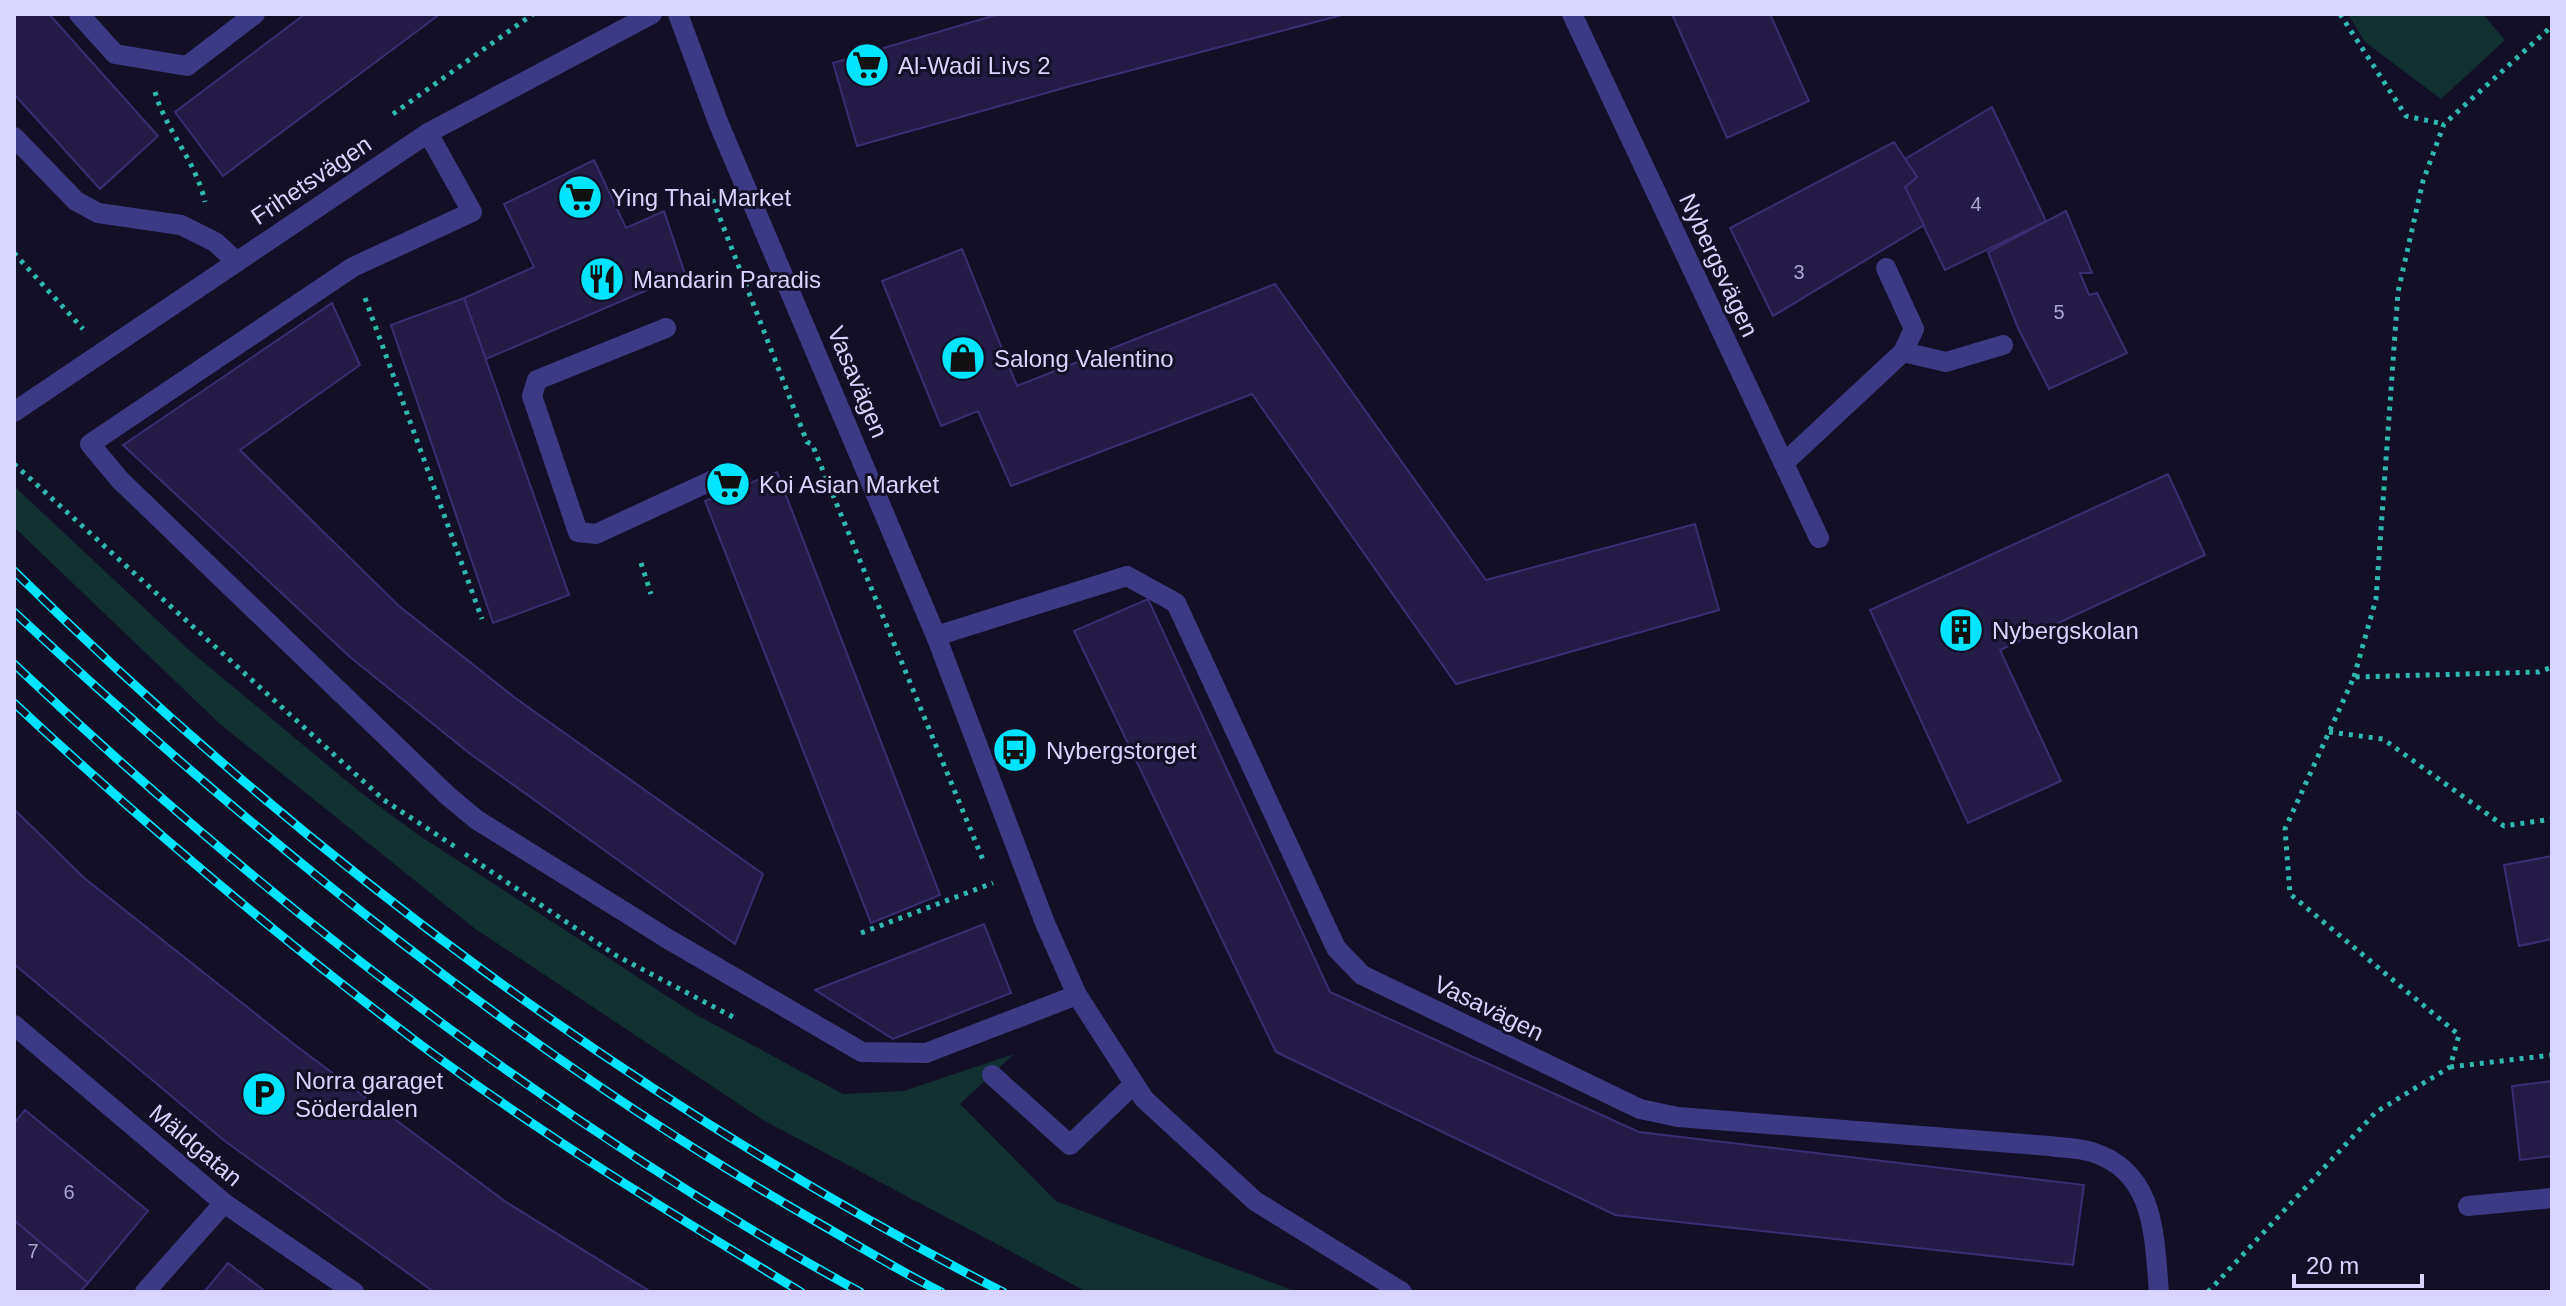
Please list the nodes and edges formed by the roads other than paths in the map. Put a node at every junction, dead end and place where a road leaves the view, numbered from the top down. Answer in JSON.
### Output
{"nodes":[{"id":1,"x":79,"y":14,"type":"edge"},
{"id":2,"x":255,"y":14,"type":"edge"},
{"id":3,"x":652,"y":14,"type":"edge"},
{"id":4,"x":678,"y":14,"type":"edge"},
{"id":5,"x":1572,"y":14,"type":"edge"},
{"id":6,"x":428,"y":133,"type":"junction"},
{"id":7,"x":14,"y":137,"type":"edge"},
{"id":8,"x":237,"y":262,"type":"junction"},
{"id":9,"x":1886,"y":268,"type":"dead end"},
{"id":10,"x":666,"y":328,"type":"dead end"},
{"id":11,"x":2003,"y":345,"type":"dead end"},
{"id":12,"x":1903,"y":352,"type":"junction"},
{"id":13,"x":14,"y":412,"type":"edge"},
{"id":14,"x":1784,"y":463,"type":"junction"},
{"id":15,"x":726,"y":474,"type":"dead end"},
{"id":16,"x":1819,"y":538,"type":"dead end"},
{"id":17,"x":936,"y":636,"type":"junction"},
{"id":18,"x":1077,"y":995,"type":"junction"},
{"id":19,"x":14,"y":1025,"type":"edge"},
{"id":20,"x":992,"y":1075,"type":"dead end"},
{"id":21,"x":1134,"y":1084,"type":"junction"},
{"id":22,"x":2552,"y":1198,"type":"edge"},
{"id":23,"x":224,"y":1203,"type":"junction"},
{"id":24,"x":2468,"y":1206,"type":"dead end"},
{"id":25,"x":145,"y":1292,"type":"edge"},
{"id":26,"x":354,"y":1292,"type":"edge"},
{"id":27,"x":1402,"y":1292,"type":"edge"},
{"id":28,"x":2159,"y":1292,"type":"edge"}],
"edges":[{"from":1,"to":2,"type":"street"},
{"from":3,"to":6,"type":"street","name":"Frihetsvägen"},
{"from":4,"to":17,"type":"street","name":"Vasavägen"},
{"from":5,"to":14,"type":"street","name":"Nybergsvägen"},
{"from":6,"to":8,"type":"street","name":"Frihetsvägen"},
{"from":6,"to":18,"type":"street"},
{"from":7,"to":8,"type":"street"},
{"from":8,"to":13,"type":"street","name":"Frihetsvägen"},
{"from":9,"to":12,"type":"street"},
{"from":10,"to":15,"type":"street"},
{"from":11,"to":12,"type":"street"},
{"from":12,"to":14,"type":"street"},
{"from":14,"to":16,"type":"street","name":"Nybergsvägen"},
{"from":17,"to":18,"type":"street","name":"Vasavägen"},
{"from":17,"to":28,"type":"street","name":"Vasavägen"},
{"from":18,"to":21,"type":"street","name":"Vasavägen"},
{"from":19,"to":23,"type":"street","name":"Mäldgatan"},
{"from":20,"to":21,"type":"street"},
{"from":21,"to":27,"type":"street","name":"Vasavägen"},
{"from":22,"to":24,"type":"street"},
{"from":23,"to":25,"type":"street"},
{"from":23,"to":26,"type":"street","name":"Mäldgatan"}]}
